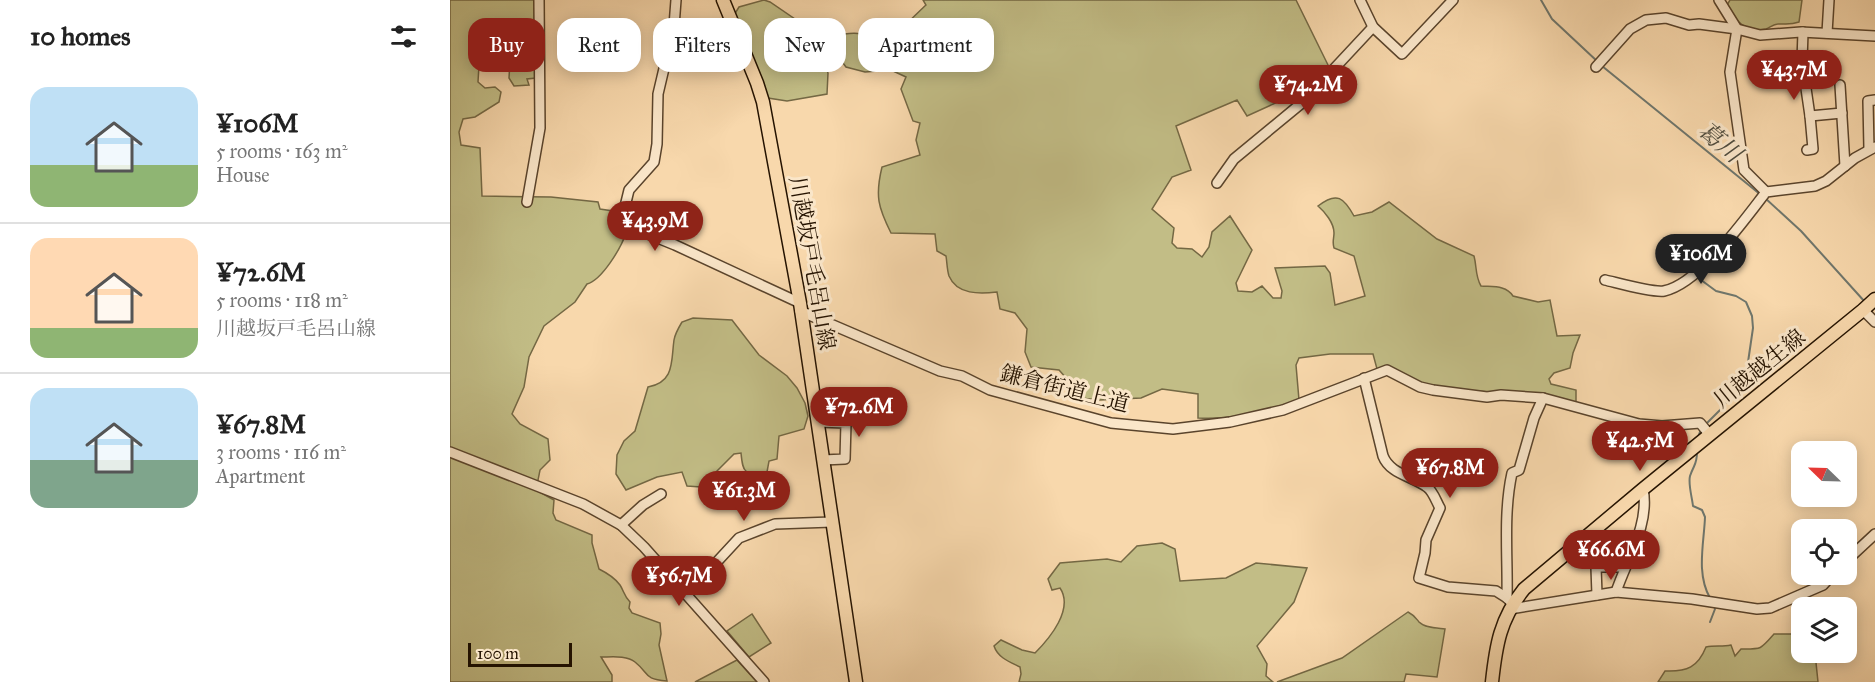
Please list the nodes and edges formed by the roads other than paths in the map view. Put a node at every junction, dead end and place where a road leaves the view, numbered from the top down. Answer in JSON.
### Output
{"nodes":[{"id":1,"x":539,"y":0,"type":"edge"},
{"id":2,"x":676,"y":0,"type":"edge"},
{"id":3,"x":723,"y":0,"type":"edge"},
{"id":4,"x":1360,"y":0,"type":"edge"},
{"id":5,"x":1453,"y":0,"type":"edge"},
{"id":6,"x":1719,"y":0,"type":"edge"},
{"id":7,"x":1829,"y":0,"type":"edge"},
{"id":8,"x":1373,"y":27,"type":"junction"},
{"id":9,"x":1737,"y":29,"type":"junction"},
{"id":10,"x":1803,"y":32,"type":"junction"},
{"id":11,"x":1827,"y":33,"type":"junction"},
{"id":12,"x":1875,"y":36,"type":"edge"},
{"id":13,"x":1596,"y":67,"type":"dead end"},
{"id":14,"x":1840,"y":85,"type":"dead end"},
{"id":15,"x":1875,"y":100,"type":"edge"},
{"id":16,"x":1842,"y":113,"type":"junction"},
{"id":17,"x":1810,"y":116,"type":"junction"},
{"id":18,"x":1872,"y":148,"type":"edge"},
{"id":19,"x":1807,"y":150,"type":"dead end"},
{"id":20,"x":1845,"y":166,"type":"junction"},
{"id":21,"x":1217,"y":183,"type":"dead end"},
{"id":22,"x":1766,"y":192,"type":"junction"},
{"id":23,"x":527,"y":202,"type":"dead end"},
{"id":24,"x":1605,"y":280,"type":"dead end"},
{"id":25,"x":1868,"y":305,"type":"edge"},
{"id":26,"x":800,"y":307,"type":"junction"},
{"id":27,"x":1875,"y":322,"type":"edge"},
{"id":28,"x":1364,"y":378,"type":"junction"},
{"id":29,"x":1543,"y":398,"type":"junction"},
{"id":30,"x":818,"y":422,"type":"junction"},
{"id":31,"x":1710,"y":435,"type":"junction"},
{"id":32,"x":450,"y":452,"type":"edge"},
{"id":33,"x":823,"y":460,"type":"junction"},
{"id":34,"x":1643,"y":489,"type":"junction"},
{"id":35,"x":661,"y":494,"type":"dead end"},
{"id":36,"x":832,"y":522,"type":"junction"},
{"id":37,"x":621,"y":525,"type":"junction"},
{"id":38,"x":1875,"y":534,"type":"edge"},
{"id":39,"x":1857,"y":551,"type":"edge"},
{"id":40,"x":1625,"y":567,"type":"junction"},
{"id":41,"x":1823,"y":585,"type":"edge"},
{"id":42,"x":682,"y":591,"type":"junction"},
{"id":43,"x":1616,"y":592,"type":"junction"},
{"id":44,"x":1597,"y":595,"type":"junction"},
{"id":45,"x":1510,"y":603,"type":"junction"},
{"id":46,"x":764,"y":682,"type":"edge"},
{"id":47,"x":856,"y":682,"type":"edge"},
{"id":48,"x":1492,"y":682,"type":"edge"}],
"edges":[{"from":1,"to":23,"type":"street"},
{"from":2,"to":26,"type":"street","name":"鎌倉街道上道"},
{"from":3,"to":26,"type":"main road","name":"川越坂戸毛呂山線"},
{"from":4,"to":8,"type":"street"},
{"from":5,"to":8,"type":"street"},
{"from":6,"to":9,"type":"street"},
{"from":7,"to":11,"type":"street"},
{"from":8,"to":21,"type":"street"},
{"from":9,"to":10,"type":"street"},
{"from":9,"to":13,"type":"street"},
{"from":9,"to":22,"type":"street"},
{"from":10,"to":11,"type":"street"},
{"from":10,"to":17,"type":"street"},
{"from":11,"to":12,"type":"street"},
{"from":14,"to":16,"type":"street"},
{"from":15,"to":18,"type":"street"},
{"from":16,"to":17,"type":"street"},
{"from":16,"to":20,"type":"street"},
{"from":17,"to":19,"type":"street"},
{"from":18,"to":20,"type":"street"},
{"from":20,"to":22,"type":"street"},
{"from":22,"to":24,"type":"street"},
{"from":25,"to":27,"type":"street"},
{"from":25,"to":31,"type":"main road","name":"川越越生線"},
{"from":26,"to":28,"type":"street","name":"鎌倉街道上道"},
{"from":26,"to":30,"type":"main road","name":"川越坂戸毛呂山線"},
{"from":28,"to":29,"type":"street","name":"鎌倉街道上道"},
{"from":28,"to":45,"type":"street"},
{"from":29,"to":31,"type":"street","name":"鎌倉街道上道"},
{"from":29,"to":45,"type":"street"},
{"from":30,"to":33,"type":"main road","name":"川越坂戸毛呂山線"},
{"from":30,"to":33,"type":"street"},
{"from":31,"to":34,"type":"main road","name":"川越越生線"},
{"from":32,"to":37,"type":"street"},
{"from":33,"to":36,"type":"main road","name":"川越坂戸毛呂山線"},
{"from":34,"to":40,"type":"street"},
{"from":34,"to":45,"type":"main road","name":"川越越生線"},
{"from":35,"to":37,"type":"street"},
{"from":36,"to":42,"type":"street"},
{"from":36,"to":47,"type":"main road","name":"川越坂戸毛呂山線"},
{"from":37,"to":42,"type":"street"},
{"from":38,"to":39,"type":"street"},
{"from":40,"to":43,"type":"street"},
{"from":40,"to":44,"type":"street"},
{"from":41,"to":43,"type":"street"},
{"from":42,"to":46,"type":"street"},
{"from":43,"to":44,"type":"street"},
{"from":44,"to":45,"type":"street"},
{"from":45,"to":48,"type":"main road","name":"川越越生線"}]}
